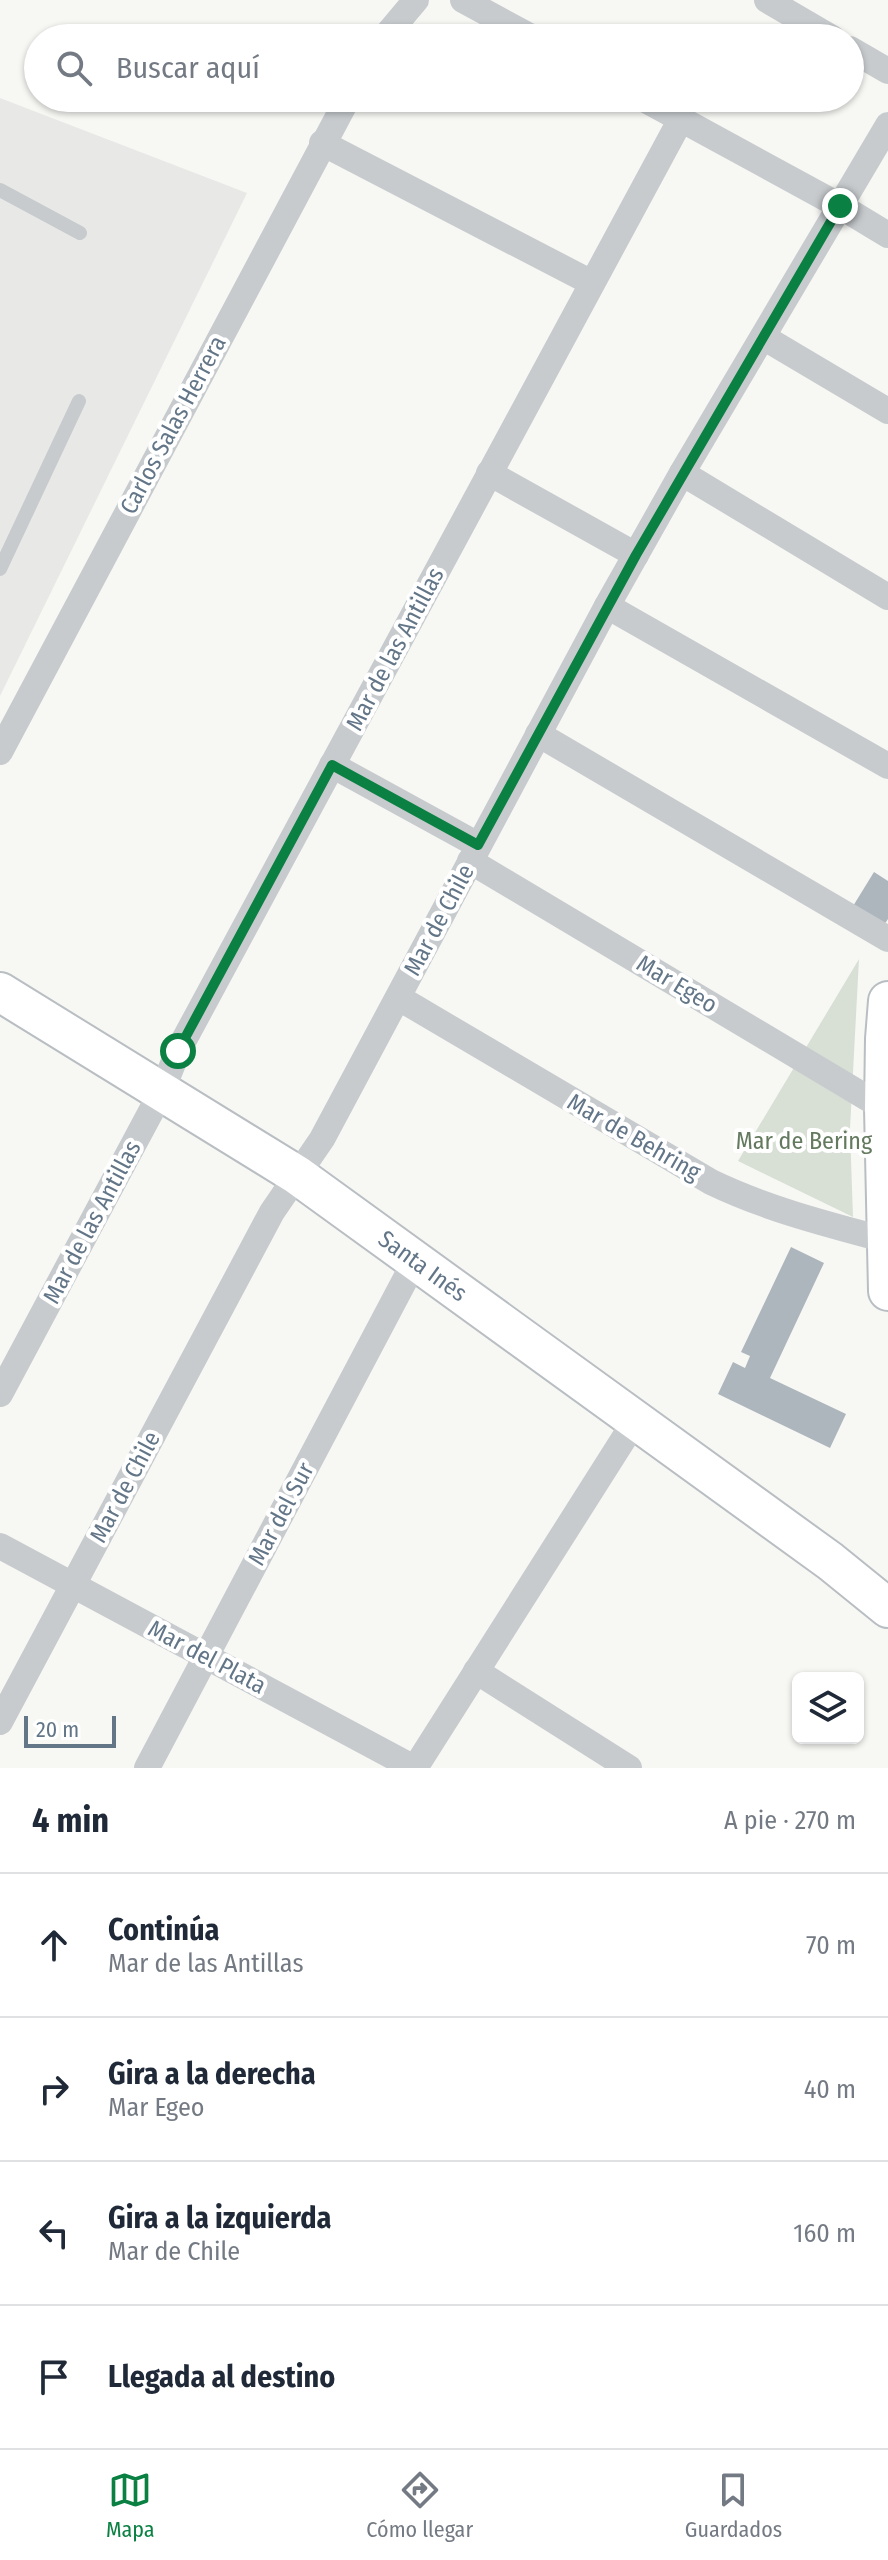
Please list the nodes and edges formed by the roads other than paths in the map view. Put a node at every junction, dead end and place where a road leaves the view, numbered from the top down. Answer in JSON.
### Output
{"nodes":[{"id":1,"x":416,"y":0,"type":"edge"},
{"id":2,"x":463,"y":0,"type":"edge"},
{"id":3,"x":767,"y":0,"type":"edge"},
{"id":4,"x":396,"y":24,"type":"edge"},
{"id":5,"x":507,"y":24,"type":"edge"},
{"id":6,"x":808,"y":24,"type":"edge"},
{"id":7,"x":864,"y":57,"type":"edge"},
{"id":8,"x":888,"y":71,"type":"edge"},
{"id":9,"x":340,"y":112,"type":"edge"},
{"id":10,"x":668,"y":112,"type":"edge"},
{"id":11,"x":681,"y":119,"type":"junction"},
{"id":12,"x":888,"y":125,"type":"edge"},
{"id":13,"x":322,"y":143,"type":"junction"},
{"id":14,"x":0,"y":190,"type":"edge"},
{"id":15,"x":840,"y":206,"type":"junction"},
{"id":16,"x":80,"y":233,"type":"dead end"},
{"id":17,"x":888,"y":235,"type":"edge"},
{"id":18,"x":592,"y":283,"type":"junction"},
{"id":19,"x":763,"y":337,"type":"junction"},
{"id":20,"x":79,"y":401,"type":"dead end"},
{"id":21,"x":888,"y":411,"type":"edge"},
{"id":22,"x":489,"y":473,"type":"junction"},
{"id":23,"x":682,"y":473,"type":"junction"},
{"id":24,"x":636,"y":555,"type":"junction"},
{"id":25,"x":0,"y":569,"type":"edge"},
{"id":26,"x":888,"y":597,"type":"edge"},
{"id":27,"x":607,"y":606,"type":"junction"},
{"id":28,"x":538,"y":734,"type":"junction"},
{"id":29,"x":0,"y":752,"type":"edge"},
{"id":30,"x":332,"y":765,"type":"junction"},
{"id":31,"x":888,"y":766,"type":"edge"},
{"id":32,"x":474,"y":853,"type":"junction"},
{"id":33,"x":888,"y":939,"type":"edge"},
{"id":34,"x":0,"y":992,"type":"edge"},
{"id":35,"x":399,"y":998,"type":"junction"},
{"id":36,"x":888,"y":1001,"type":"edge"},
{"id":37,"x":162,"y":1091,"type":"junction"},
{"id":38,"x":884,"y":1108,"type":"junction"},
{"id":39,"x":297,"y":1175,"type":"junction"},
{"id":40,"x":886,"y":1240,"type":"edge"},
{"id":41,"x":415,"y":1261,"type":"junction"},
{"id":42,"x":888,"y":1291,"type":"edge"},
{"id":43,"x":0,"y":1394,"type":"edge"},
{"id":44,"x":635,"y":1421,"type":"junction"},
{"id":45,"x":0,"y":1546,"type":"edge"},
{"id":46,"x":830,"y":1561,"type":"junction"},
{"id":47,"x":888,"y":1573,"type":"edge"},
{"id":48,"x":73,"y":1585,"type":"junction"},
{"id":49,"x":888,"y":1608,"type":"edge"},
{"id":50,"x":206,"y":1656,"type":"junction"},
{"id":51,"x":476,"y":1671,"type":"junction"},
{"id":52,"x":0,"y":1722,"type":"edge"},
{"id":53,"x":147,"y":1768,"type":"edge"},
{"id":54,"x":414,"y":1768,"type":"edge"},
{"id":55,"x":629,"y":1768,"type":"edge"}],
"edges":[{"from":1,"to":4,"type":"street"},
{"from":2,"to":5,"type":"street"},
{"from":3,"to":6,"type":"street"},
{"from":7,"to":8,"type":"street"},
{"from":9,"to":13,"type":"street","name":"Carlos Salas Herrera"},
{"from":10,"to":11,"type":"street"},
{"from":11,"to":15,"type":"street"},
{"from":11,"to":18,"type":"street","name":"Mar de las Antillas"},
{"from":12,"to":15,"type":"street","name":"Mar de Chile"},
{"from":13,"to":18,"type":"street"},
{"from":13,"to":29,"type":"street","name":"Carlos Salas Herrera"},
{"from":14,"to":16,"type":"lane"},
{"from":15,"to":17,"type":"street"},
{"from":15,"to":19,"type":"street","name":"Mar de Chile"},
{"from":18,"to":22,"type":"street","name":"Mar de las Antillas"},
{"from":19,"to":21,"type":"street"},
{"from":19,"to":23,"type":"street","name":"Mar de Chile"},
{"from":20,"to":25,"type":"lane"},
{"from":22,"to":24,"type":"street"},
{"from":22,"to":30,"type":"street","name":"Mar de las Antillas"},
{"from":23,"to":24,"type":"street","name":"Mar de Chile"},
{"from":23,"to":26,"type":"street"},
{"from":24,"to":27,"type":"street","name":"Mar de Chile"},
{"from":27,"to":28,"type":"street","name":"Mar de Chile"},
{"from":27,"to":31,"type":"street"},
{"from":28,"to":32,"type":"street","name":"Mar de Chile"},
{"from":28,"to":33,"type":"street"},
{"from":30,"to":32,"type":"street","name":"Mar Egeo"},
{"from":30,"to":37,"type":"street","name":"Mar de las Antillas"},
{"from":32,"to":35,"type":"street","name":"Mar de Chile"},
{"from":32,"to":38,"type":"street","name":"Mar Egeo"},
{"from":34,"to":37,"type":"street","name":"Santa Inés"},
{"from":35,"to":39,"type":"street","name":"Mar de Chile"},
{"from":35,"to":40,"type":"street","name":"Mar de Behring"},
{"from":36,"to":38,"type":"street"},
{"from":37,"to":39,"type":"street","name":"Santa Inés"},
{"from":37,"to":43,"type":"street","name":"Mar de las Antillas"},
{"from":38,"to":40,"type":"street"},
{"from":39,"to":41,"type":"street","name":"Santa Inés"},
{"from":39,"to":48,"type":"street","name":"Mar de Chile"},
{"from":40,"to":42,"type":"street"},
{"from":41,"to":44,"type":"street","name":"Santa Inés"},
{"from":41,"to":50,"type":"street","name":"Mar del Sur"},
{"from":44,"to":46,"type":"street","name":"Santa Inés"},
{"from":44,"to":51,"type":"street"},
{"from":45,"to":48,"type":"street","name":"Mar del Plata"},
{"from":46,"to":47,"type":"street","name":"Santa Inés"},
{"from":46,"to":49,"type":"street","name":"Santa Inés"},
{"from":48,"to":50,"type":"street","name":"Mar del Plata"},
{"from":48,"to":52,"type":"street","name":"Mar de Chile"},
{"from":50,"to":53,"type":"street","name":"Mar del Sur"},
{"from":50,"to":54,"type":"street","name":"Mar del Plata"},
{"from":51,"to":54,"type":"street"},
{"from":51,"to":55,"type":"street"}]}
